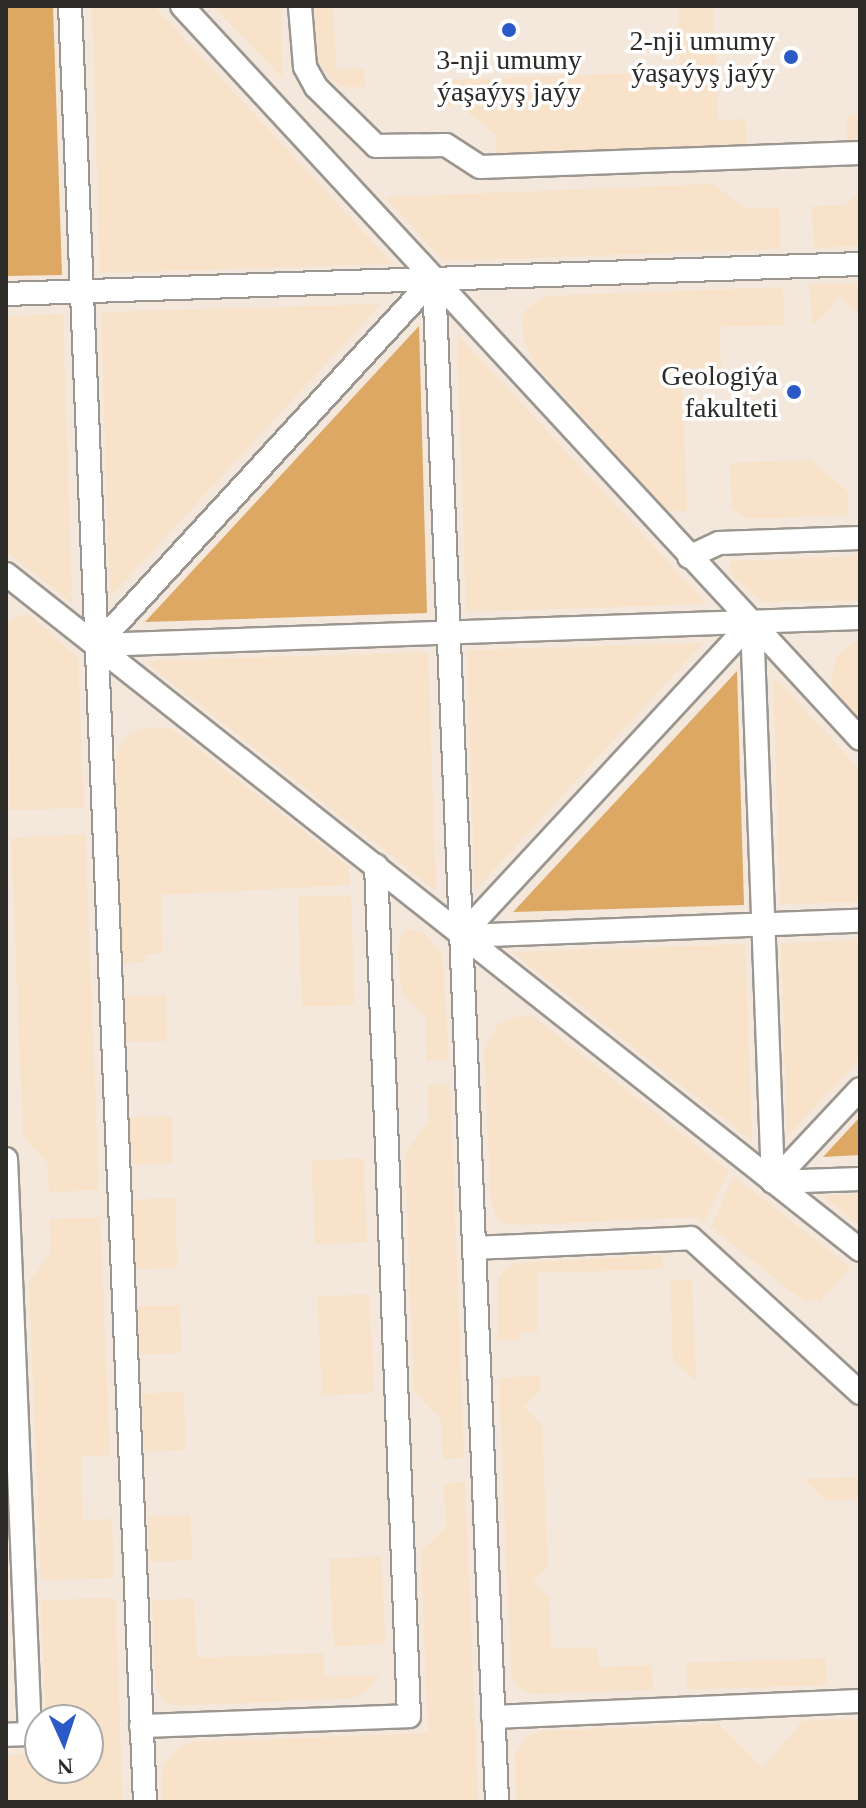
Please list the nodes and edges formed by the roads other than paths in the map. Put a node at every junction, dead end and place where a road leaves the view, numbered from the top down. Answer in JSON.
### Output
{"nodes":[{"id":1,"x":70,"y":6,"type":"edge"},
{"id":2,"x":182,"y":6,"type":"edge"},
{"id":3,"x":300,"y":6,"type":"edge"},
{"id":4,"x":860,"y":153,"type":"edge"},
{"id":5,"x":860,"y":264,"type":"edge"},
{"id":6,"x":434,"y":279,"type":"junction"},
{"id":7,"x":82,"y":292,"type":"junction"},
{"id":8,"x":6,"y":294,"type":"edge"},
{"id":9,"x":860,"y":538,"type":"edge"},
{"id":10,"x":689,"y":557,"type":"junction"},
{"id":11,"x":6,"y":574,"type":"edge"},
{"id":12,"x":860,"y":618,"type":"edge"},
{"id":13,"x":752,"y":622,"type":"junction"},
{"id":14,"x":448,"y":632,"type":"junction"},
{"id":15,"x":97,"y":645,"type":"junction"},
{"id":16,"x":860,"y":739,"type":"edge"},
{"id":17,"x":376,"y":866,"type":"junction"},
{"id":18,"x":860,"y":921,"type":"edge"},
{"id":19,"x":764,"y":925,"type":"junction"},
{"id":20,"x":461,"y":936,"type":"junction"},
{"id":21,"x":860,"y":1089,"type":"edge"},
{"id":22,"x":6,"y":1159,"type":"edge"},
{"id":23,"x":860,"y":1179,"type":"edge"},
{"id":24,"x":773,"y":1182,"type":"junction"},
{"id":25,"x":474,"y":1248,"type":"junction"},
{"id":26,"x":860,"y":1250,"type":"edge"},
{"id":27,"x":860,"y":1393,"type":"edge"},
{"id":28,"x":860,"y":1701,"type":"edge"},
{"id":29,"x":493,"y":1717,"type":"junction"},
{"id":30,"x":141,"y":1726,"type":"junction"},
{"id":31,"x":6,"y":1735,"type":"edge"},
{"id":32,"x":145,"y":1802,"type":"edge"},
{"id":33,"x":497,"y":1802,"type":"edge"}],
"edges":[{"from":1,"to":7,"type":"lane"},
{"from":2,"to":6,"type":"lane"},
{"from":3,"to":4,"type":"lane"},
{"from":5,"to":6,"type":"lane"},
{"from":6,"to":7,"type":"lane"},
{"from":6,"to":10,"type":"lane"},
{"from":6,"to":14,"type":"lane"},
{"from":6,"to":15,"type":"lane"},
{"from":7,"to":8,"type":"lane"},
{"from":7,"to":15,"type":"lane"},
{"from":9,"to":10,"type":"lane"},
{"from":10,"to":13,"type":"lane"},
{"from":11,"to":15,"type":"lane"},
{"from":12,"to":13,"type":"lane"},
{"from":13,"to":14,"type":"lane"},
{"from":13,"to":16,"type":"lane"},
{"from":13,"to":19,"type":"lane"},
{"from":13,"to":20,"type":"lane"},
{"from":14,"to":15,"type":"lane"},
{"from":14,"to":20,"type":"lane"},
{"from":15,"to":17,"type":"lane"},
{"from":15,"to":30,"type":"lane"},
{"from":17,"to":20,"type":"lane"},
{"from":17,"to":30,"type":"lane"},
{"from":18,"to":19,"type":"lane"},
{"from":19,"to":20,"type":"lane"},
{"from":19,"to":24,"type":"lane"},
{"from":20,"to":24,"type":"lane"},
{"from":20,"to":25,"type":"lane"},
{"from":21,"to":24,"type":"lane"},
{"from":22,"to":31,"type":"lane"},
{"from":23,"to":24,"type":"lane"},
{"from":24,"to":26,"type":"lane"},
{"from":25,"to":27,"type":"lane"},
{"from":25,"to":29,"type":"lane"},
{"from":28,"to":29,"type":"lane"},
{"from":29,"to":33,"type":"lane"},
{"from":30,"to":32,"type":"lane"}]}
